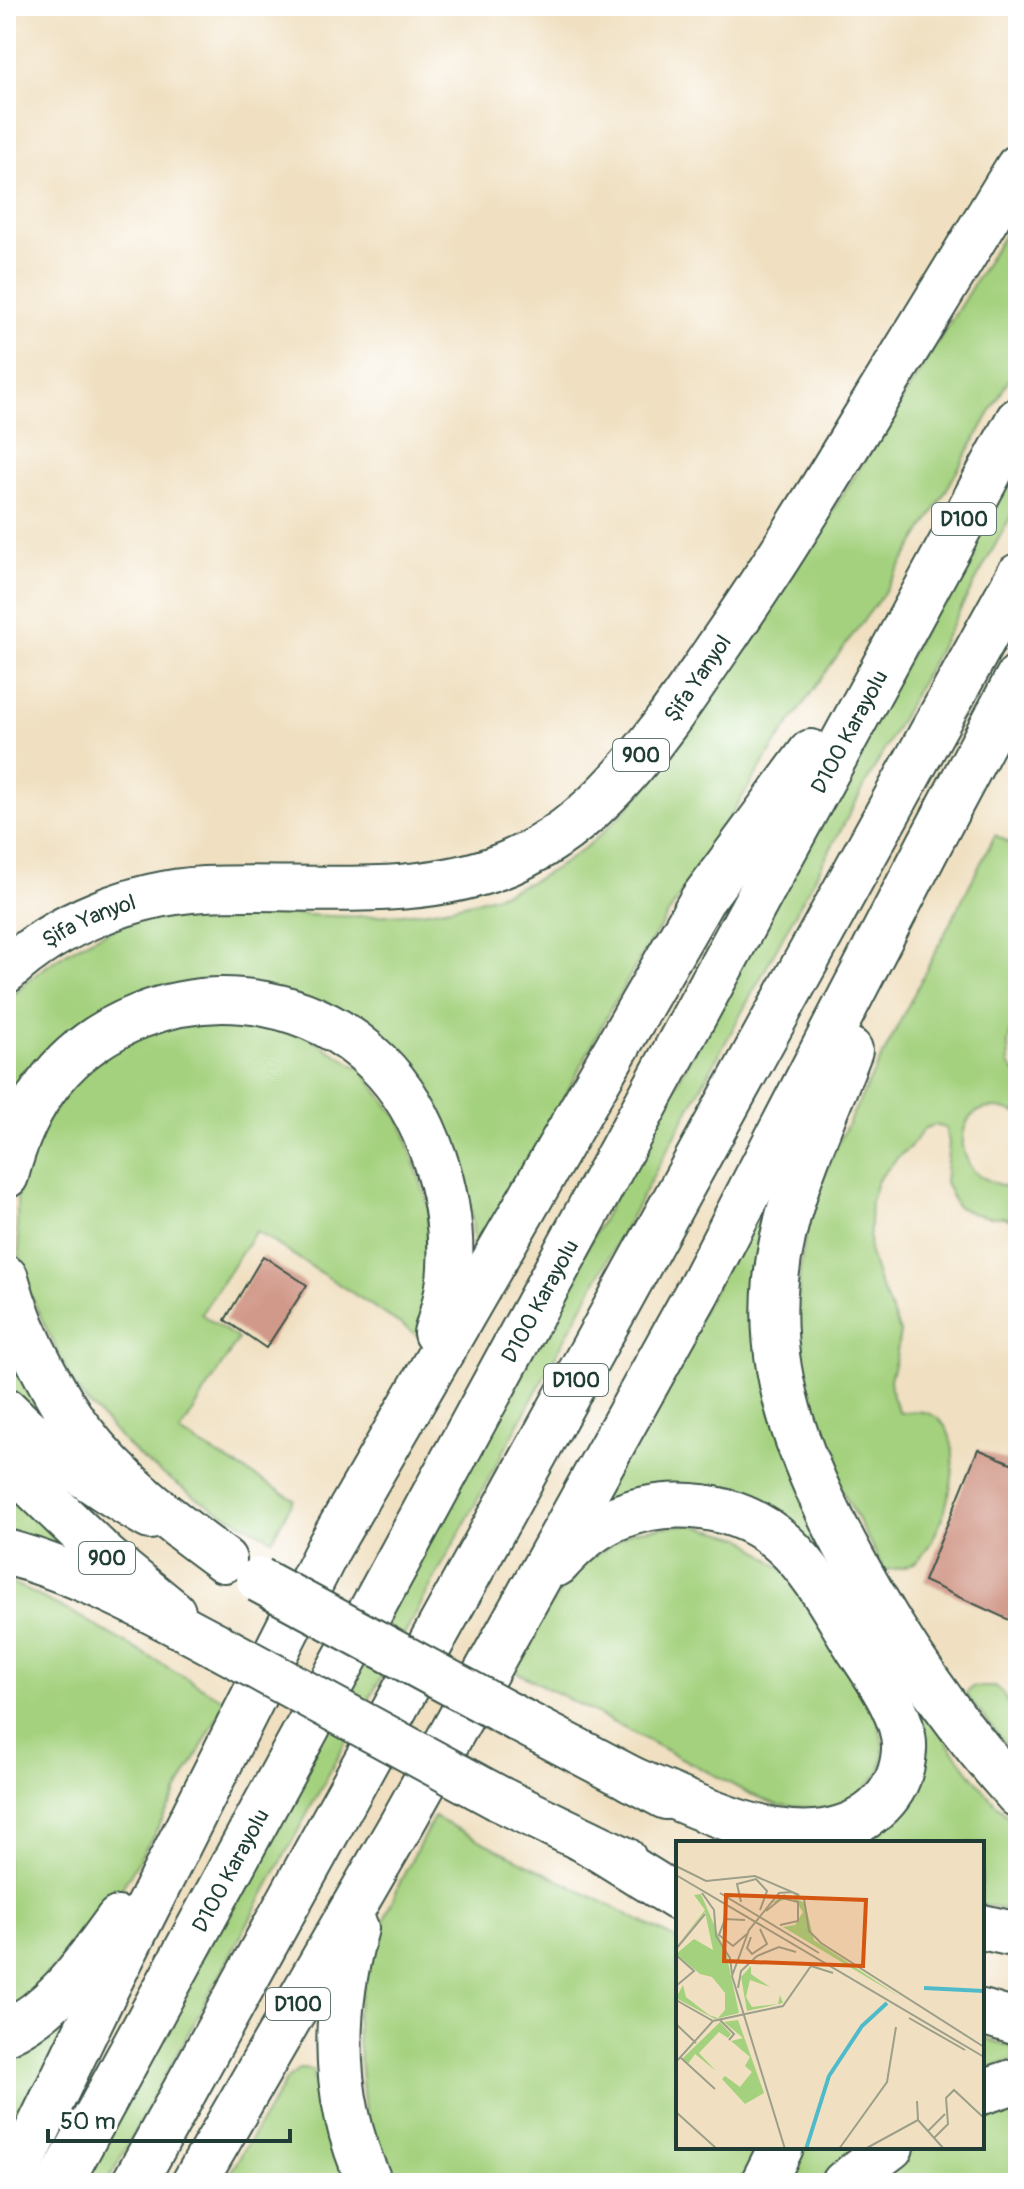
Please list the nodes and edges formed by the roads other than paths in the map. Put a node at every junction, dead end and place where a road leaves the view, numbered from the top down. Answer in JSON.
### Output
{"nodes":[{"id":1,"x":1018,"y":167,"type":"edge"},
{"id":2,"x":1018,"y":420,"type":"edge"},
{"id":3,"x":1018,"y":576,"type":"edge"},
{"id":4,"x":910,"y":618,"type":"junction"},
{"id":5,"x":1018,"y":677,"type":"edge"},
{"id":6,"x":929,"y":845,"type":"junction"},
{"id":7,"x":6,"y":971,"type":"edge"},
{"id":8,"x":6,"y":1176,"type":"edge"},
{"id":9,"x":6,"y":1278,"type":"edge"},
{"id":10,"x":6,"y":1410,"type":"edge"},
{"id":11,"x":389,"y":1442,"type":"junction"},
{"id":12,"x":6,"y":1461,"type":"edge"},
{"id":13,"x":6,"y":1552,"type":"edge"},
{"id":14,"x":242,"y":1570,"type":"junction"},
{"id":15,"x":510,"y":1631,"type":"junction"},
{"id":16,"x":216,"y":1645,"type":"junction"},
{"id":17,"x":218,"y":1766,"type":"junction"},
{"id":18,"x":631,"y":1779,"type":"junction"},
{"id":19,"x":1018,"y":1795,"type":"edge"},
{"id":20,"x":401,"y":1825,"type":"junction"},
{"id":21,"x":753,"y":1841,"type":"edge"},
{"id":22,"x":588,"y":1842,"type":"junction"},
{"id":23,"x":676,"y":1883,"type":"edge"},
{"id":24,"x":676,"y":1897,"type":"edge"},
{"id":25,"x":984,"y":1927,"type":"edge"},
{"id":26,"x":1018,"y":1935,"type":"edge"},
{"id":27,"x":984,"y":2013,"type":"edge"},
{"id":28,"x":1018,"y":2023,"type":"edge"},
{"id":29,"x":6,"y":2032,"type":"edge"},
{"id":30,"x":1018,"y":2080,"type":"edge"},
{"id":31,"x":57,"y":2089,"type":"junction"},
{"id":32,"x":984,"y":2091,"type":"edge"},
{"id":33,"x":780,"y":2149,"type":"edge"},
{"id":34,"x":888,"y":2149,"type":"edge"},
{"id":35,"x":6,"y":2182,"type":"edge"},
{"id":36,"x":12,"y":2183,"type":"edge"},
{"id":37,"x":60,"y":2183,"type":"edge"},
{"id":38,"x":134,"y":2183,"type":"edge"},
{"id":39,"x":194,"y":2183,"type":"edge"},
{"id":40,"x":370,"y":2183,"type":"edge"},
{"id":41,"x":763,"y":2183,"type":"edge"},
{"id":42,"x":844,"y":2183,"type":"edge"}],
"edges":[{"from":1,"to":7,"type":"main road","name":"Şifa Yanyol","number":"900"},
{"from":2,"to":4,"type":"main road","name":"D100 Karayolu","number":"D100"},
{"from":3,"to":38,"type":"main road","number":"D100"},
{"from":4,"to":11,"type":"main road"},
{"from":4,"to":37,"type":"main road","name":"D100 Karayolu","number":"D100"},
{"from":5,"to":6,"type":"main road"},
{"from":6,"to":15,"type":"main road"},
{"from":6,"to":19,"type":"main road"},
{"from":8,"to":11,"type":"main road"},
{"from":9,"to":14,"type":"main road"},
{"from":10,"to":14,"type":"main road"},
{"from":11,"to":17,"type":"main road"},
{"from":12,"to":16,"type":"main road","number":"900"},
{"from":13,"to":16,"type":"main road"},
{"from":14,"to":18,"type":"main road","bridge":true},
{"from":15,"to":18,"type":"main road"},
{"from":15,"to":20,"type":"main road","number":"D100"},
{"from":16,"to":22,"type":"main road","bridge":true},
{"from":17,"to":29,"type":"main road"},
{"from":17,"to":31,"type":"main road"},
{"from":18,"to":21,"type":"main road"},
{"from":20,"to":39,"type":"main road","number":"D100"},
{"from":20,"to":40,"type":"main road"},
{"from":22,"to":23,"type":"main road"},
{"from":22,"to":24,"type":"main road"},
{"from":25,"to":26,"type":"main road"},
{"from":27,"to":28,"type":"main road"},
{"from":30,"to":32,"type":"main road"},
{"from":31,"to":35,"type":"main road"},
{"from":31,"to":36,"type":"main road"},
{"from":33,"to":41,"type":"main road"},
{"from":34,"to":42,"type":"main road"}]}
